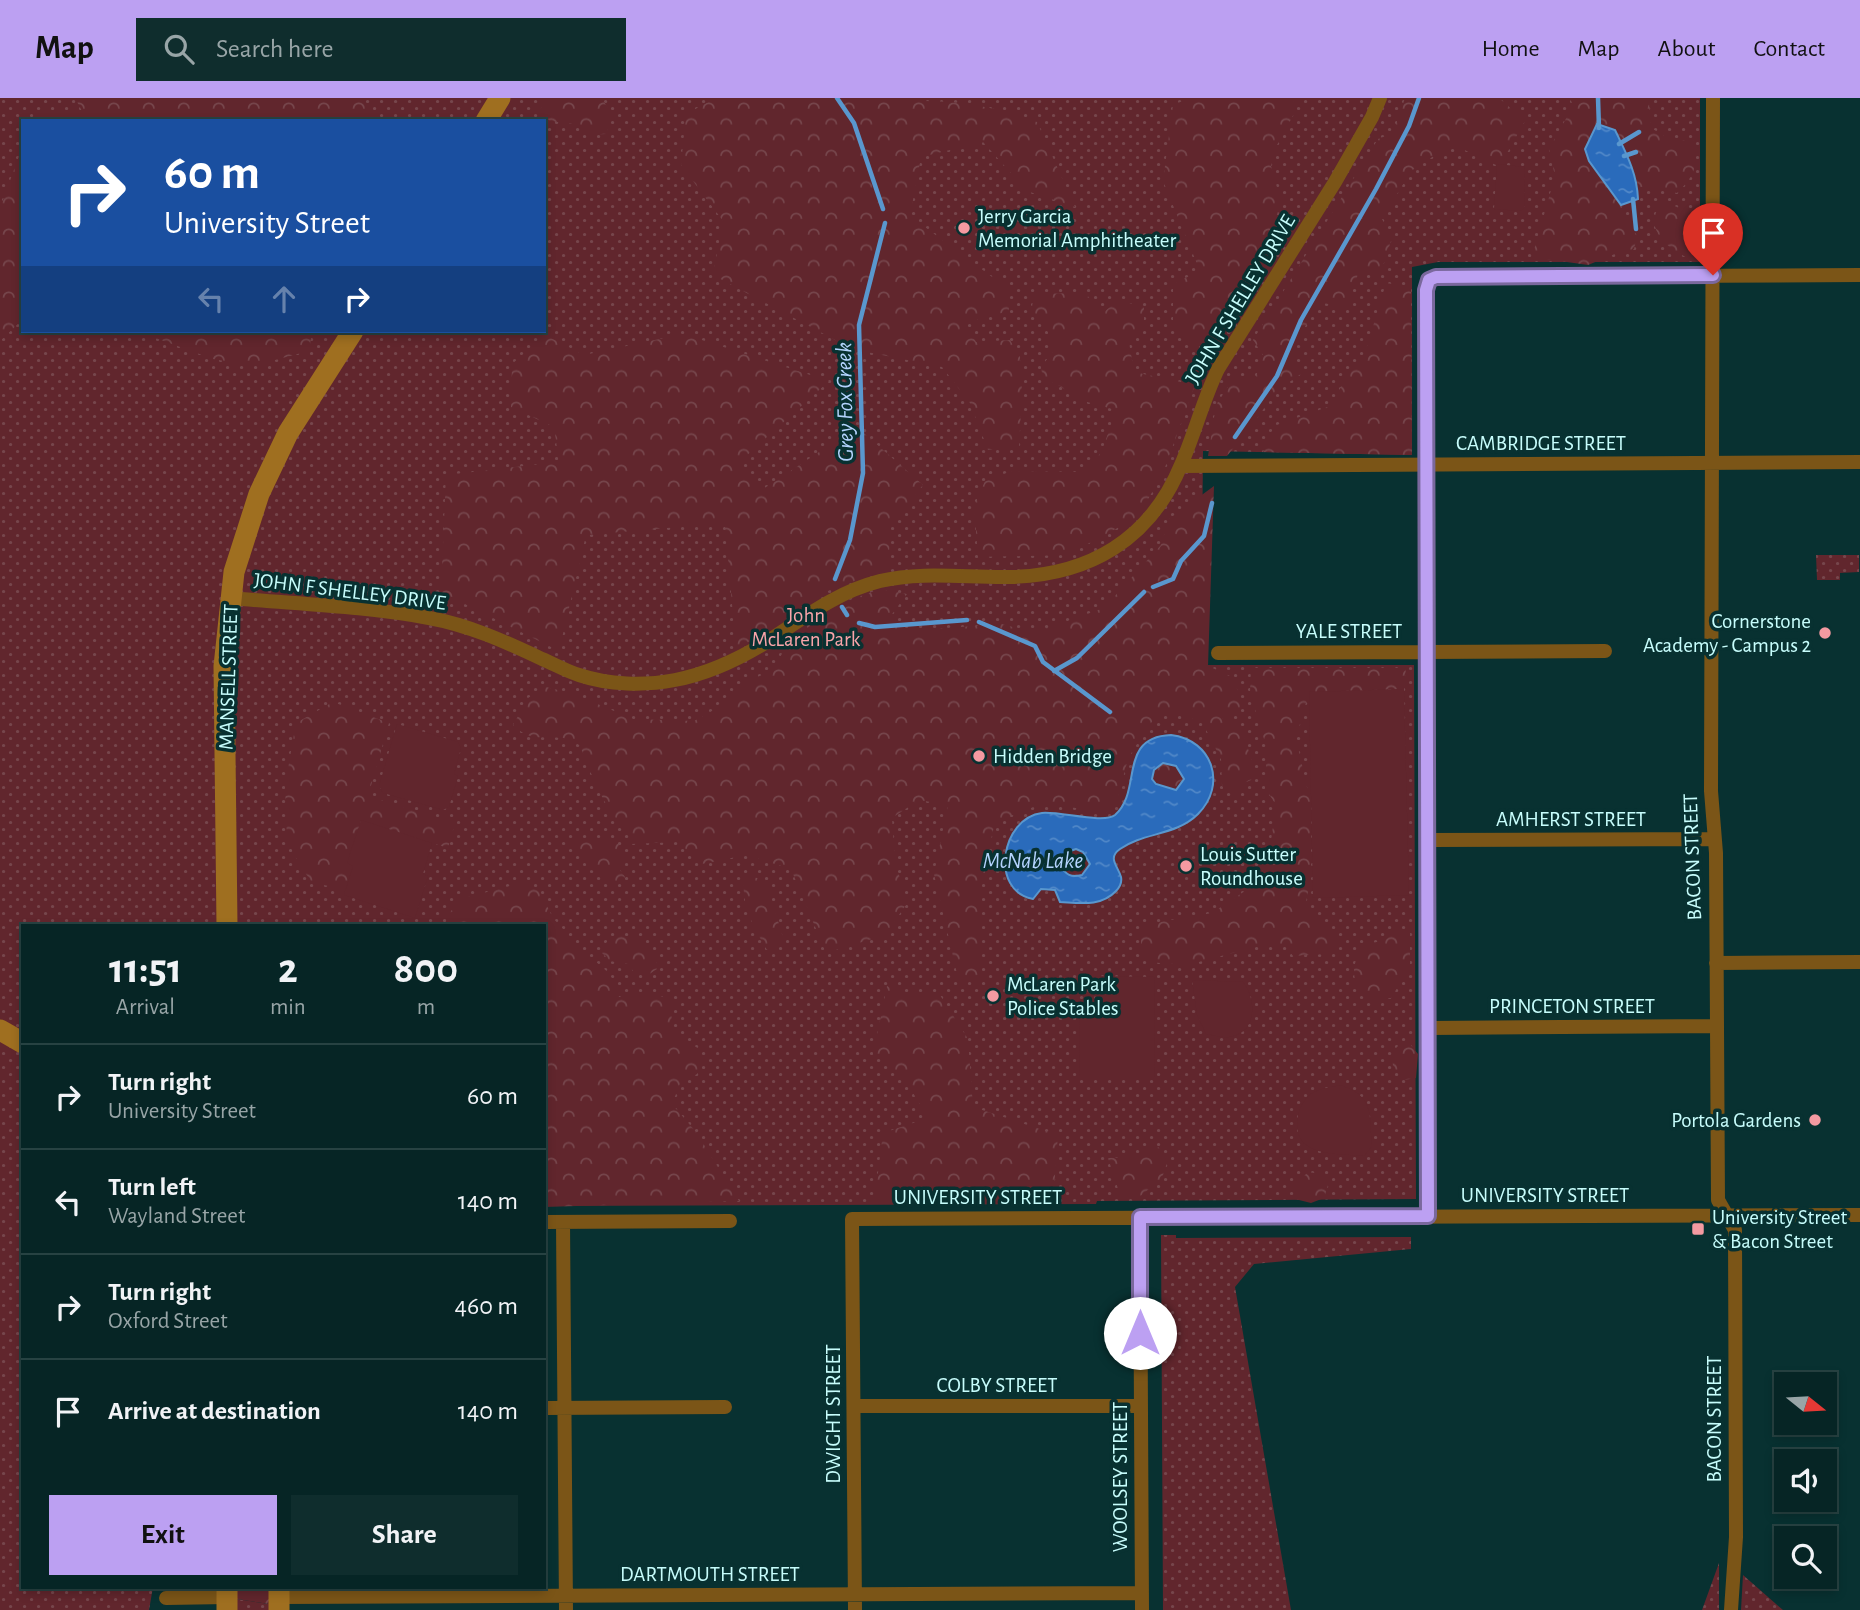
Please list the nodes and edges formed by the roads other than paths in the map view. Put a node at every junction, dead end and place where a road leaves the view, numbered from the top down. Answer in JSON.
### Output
{"nodes":[{"id":1,"x":500,"y":98,"type":"edge"},
{"id":2,"x":1380,"y":98,"type":"edge"},
{"id":3,"x":1713,"y":98,"type":"edge"},
{"id":4,"x":487,"y":119,"type":"edge"},
{"id":5,"x":1713,"y":275,"type":"junction"},
{"id":6,"x":1860,"y":275,"type":"edge"},
{"id":7,"x":351,"y":333,"type":"edge"},
{"id":8,"x":1712,"y":463,"type":"junction"},
{"id":9,"x":1860,"y":463,"type":"edge"},
{"id":10,"x":1425,"y":464,"type":"junction"},
{"id":11,"x":1181,"y":466,"type":"junction"},
{"id":12,"x":230,"y":598,"type":"junction"},
{"id":13,"x":1605,"y":651,"type":"dead end"},
{"id":14,"x":1427,"y":652,"type":"junction"},
{"id":15,"x":1218,"y":653,"type":"dead end"},
{"id":16,"x":1714,"y":839,"type":"junction"},
{"id":17,"x":1427,"y":840,"type":"junction"},
{"id":18,"x":227,"y":924,"type":"edge"},
{"id":19,"x":1860,"y":962,"type":"edge"},
{"id":20,"x":1716,"y":963,"type":"junction"},
{"id":21,"x":1716,"y":1027,"type":"junction"},
{"id":22,"x":1429,"y":1028,"type":"junction"},
{"id":23,"x":0,"y":1030,"type":"edge"},
{"id":24,"x":21,"y":1042,"type":"edge"},
{"id":25,"x":1727,"y":1215,"type":"junction"},
{"id":26,"x":1860,"y":1215,"type":"edge"},
{"id":27,"x":1428,"y":1216,"type":"junction"},
{"id":28,"x":1140,"y":1217,"type":"junction"},
{"id":29,"x":852,"y":1219,"type":"joint"},
{"id":30,"x":730,"y":1221,"type":"dead end"},
{"id":31,"x":546,"y":1222,"type":"edge"},
{"id":32,"x":563,"y":1222,"type":"junction"},
{"id":33,"x":855,"y":1406,"type":"junction"},
{"id":34,"x":1140,"y":1406,"type":"junction"},
{"id":35,"x":725,"y":1407,"type":"dead end"},
{"id":36,"x":546,"y":1408,"type":"edge"},
{"id":37,"x":565,"y":1408,"type":"junction"},
{"id":38,"x":1142,"y":1592,"type":"junction"},
{"id":39,"x":855,"y":1594,"type":"junction"},
{"id":40,"x":166,"y":1598,"type":"dead end"},
{"id":41,"x":227,"y":1598,"type":"edge"},
{"id":42,"x":279,"y":1598,"type":"edge"},
{"id":43,"x":566,"y":1603,"type":"edge"},
{"id":44,"x":855,"y":1610,"type":"edge"},
{"id":45,"x":1142,"y":1610,"type":"edge"},
{"id":46,"x":1731,"y":1610,"type":"edge"}],
"edges":[{"from":1,"to":4,"type":"street"},
{"from":2,"to":11,"type":"street","name":"JOHN F SHELLEY DRIVE"},
{"from":3,"to":5,"type":"street","name":"BACON STREET"},
{"from":5,"to":6,"type":"street"},
{"from":5,"to":8,"type":"street","name":"BACON STREET"},
{"from":5,"to":10,"type":"street"},
{"from":7,"to":12,"type":"street","name":"MANSELL STREET"},
{"from":8,"to":9,"type":"street","name":"CAMBRIDGE STREET"},
{"from":8,"to":10,"type":"street","name":"CAMBRIDGE STREET"},
{"from":8,"to":16,"type":"street","name":"BACON STREET"},
{"from":10,"to":11,"type":"street","name":"CAMBRIDGE STREET"},
{"from":10,"to":14,"type":"street"},
{"from":11,"to":12,"type":"street","name":"JOHN F SHELLEY DRIVE"},
{"from":12,"to":18,"type":"street","name":"MANSELL STREET"},
{"from":13,"to":14,"type":"street","name":"YALE STREET"},
{"from":14,"to":15,"type":"street","name":"YALE STREET"},
{"from":14,"to":17,"type":"street"},
{"from":16,"to":17,"type":"street","name":"AMHERST STREET"},
{"from":16,"to":20,"type":"street","name":"BACON STREET"},
{"from":17,"to":22,"type":"street"},
{"from":19,"to":20,"type":"street"},
{"from":20,"to":21,"type":"street","name":"BACON STREET"},
{"from":21,"to":22,"type":"street","name":"PRINCETON STREET"},
{"from":21,"to":25,"type":"street","name":"BACON STREET"},
{"from":22,"to":27,"type":"street"},
{"from":23,"to":24,"type":"street"},
{"from":25,"to":26,"type":"street","name":"UNIVERSITY STREET"},
{"from":25,"to":27,"type":"street","name":"UNIVERSITY STREET"},
{"from":25,"to":46,"type":"street","name":"BACON STREET"},
{"from":27,"to":28,"type":"street","name":"UNIVERSITY STREET"},
{"from":28,"to":29,"type":"street","name":"UNIVERSITY STREET"},
{"from":28,"to":34,"type":"street","name":"WOOLSEY STREET"},
{"from":29,"to":33,"type":"street","name":"DWIGHT STREET"},
{"from":30,"to":32,"type":"street"},
{"from":31,"to":32,"type":"street"},
{"from":32,"to":37,"type":"street"},
{"from":33,"to":34,"type":"street","name":"COLBY STREET"},
{"from":33,"to":39,"type":"street","name":"DWIGHT STREET"},
{"from":34,"to":38,"type":"street","name":"WOOLSEY STREET"},
{"from":35,"to":37,"type":"street"},
{"from":36,"to":37,"type":"street"},
{"from":37,"to":43,"type":"street"},
{"from":38,"to":39,"type":"street","name":"DARTMOUTH STREET"},
{"from":38,"to":45,"type":"street","name":"WOOLSEY STREET"},
{"from":39,"to":43,"type":"street","name":"DARTMOUTH STREET"},
{"from":39,"to":44,"type":"street","name":"DWIGHT STREET"},
{"from":40,"to":41,"type":"street"},
{"from":42,"to":43,"type":"street","name":"DARTMOUTH STREET"}]}
